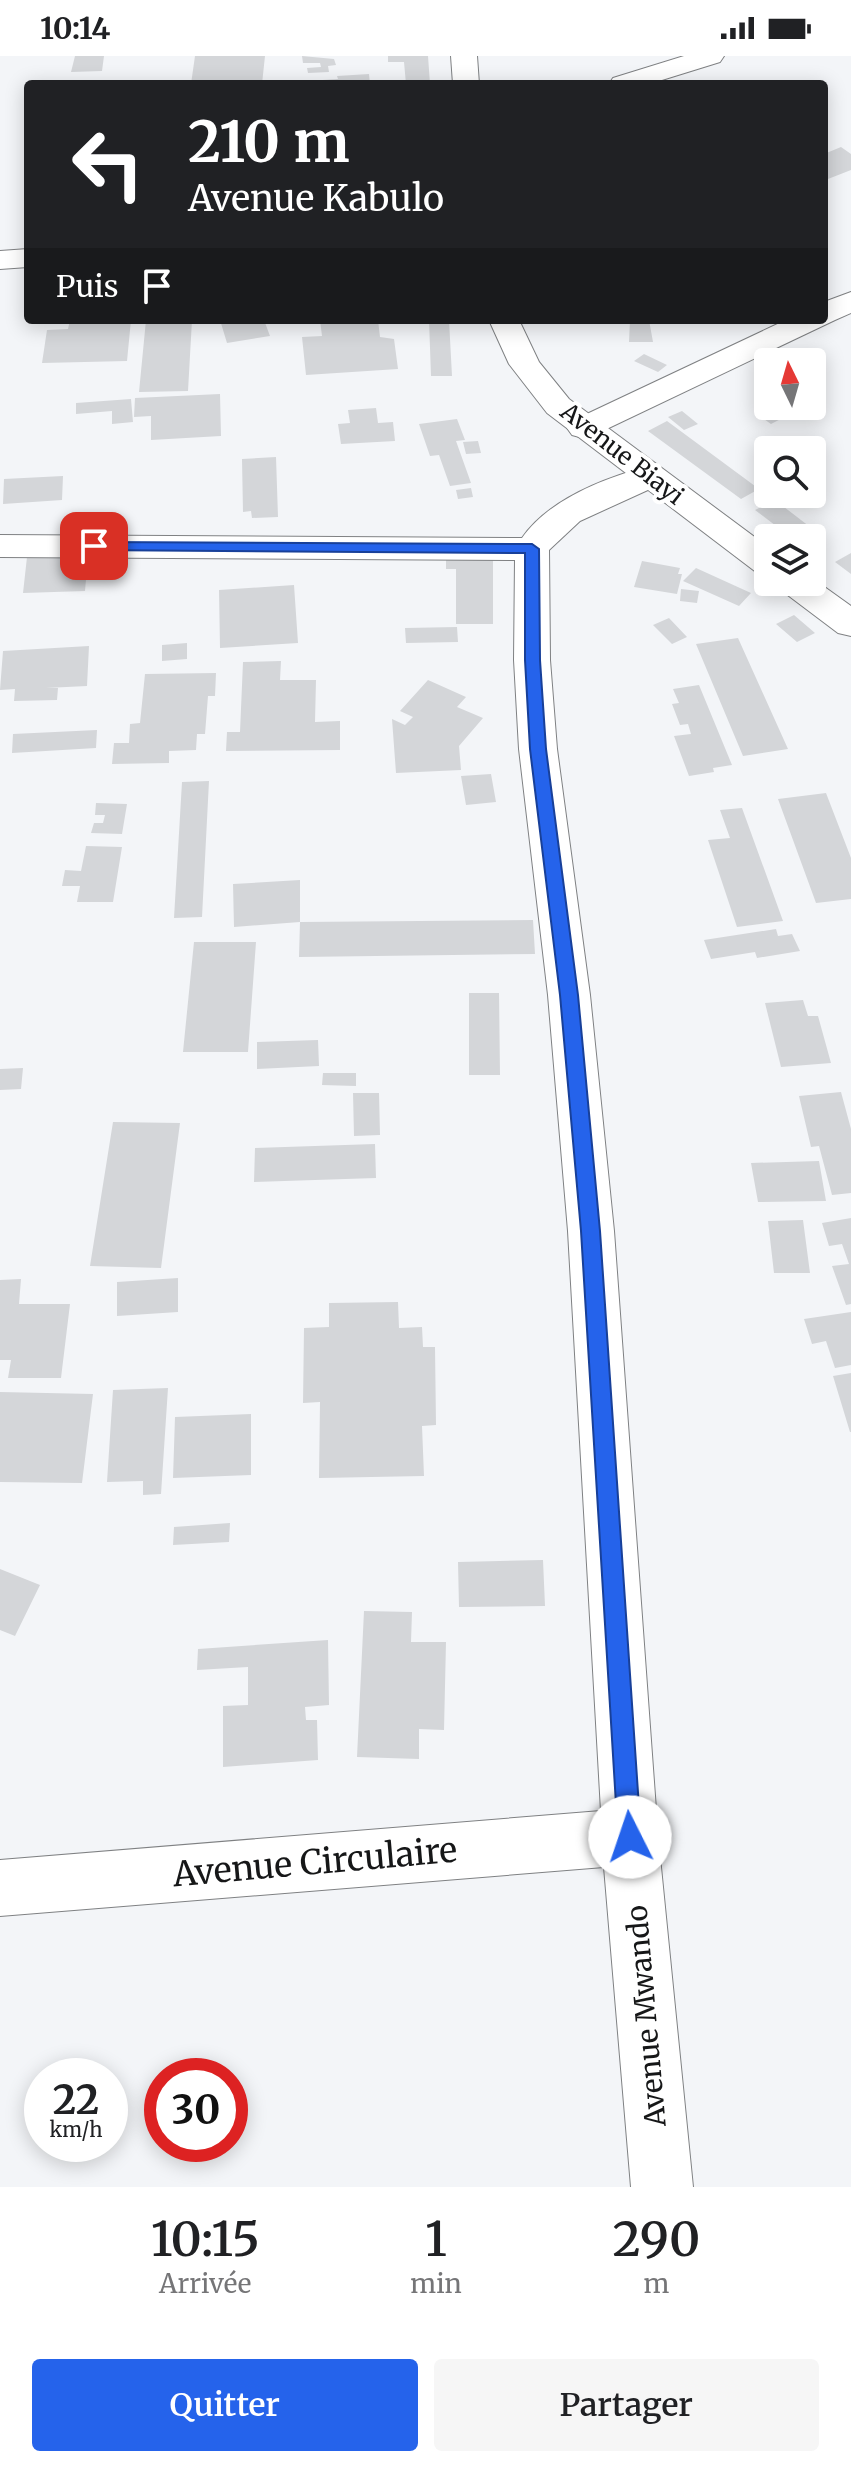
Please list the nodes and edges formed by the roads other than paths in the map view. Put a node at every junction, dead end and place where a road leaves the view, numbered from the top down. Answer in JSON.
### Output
{"nodes":[{"id":1,"x":464,"y":56,"type":"edge"},
{"id":2,"x":711,"y":56,"type":"edge"},
{"id":3,"x":466,"y":80,"type":"edge"},
{"id":4,"x":635,"y":80,"type":"edge"},
{"id":5,"x":24,"y":258,"type":"edge"},
{"id":6,"x":0,"y":260,"type":"edge"},
{"id":7,"x":851,"y":301,"type":"edge"},
{"id":8,"x":828,"y":312,"type":"edge"},
{"id":9,"x":506,"y":324,"type":"edge"},
{"id":10,"x":803,"y":324,"type":"edge"},
{"id":11,"x":583,"y":428,"type":"junction"},
{"id":12,"x":649,"y":477,"type":"junction"},
{"id":13,"x":0,"y":546,"type":"edge"},
{"id":14,"x":532,"y":549,"type":"junction"},
{"id":15,"x":754,"y":554,"type":"edge"},
{"id":16,"x":812,"y":596,"type":"edge"},
{"id":17,"x":851,"y":624,"type":"edge"},
{"id":18,"x":630,"y":1837,"type":"junction"},
{"id":19,"x":0,"y":1888,"type":"edge"},
{"id":20,"x":662,"y":2187,"type":"edge"}],
"edges":[{"from":1,"to":3,"type":"street"},
{"from":2,"to":4,"type":"street"},
{"from":5,"to":6,"type":"street"},
{"from":7,"to":8,"type":"street"},
{"from":9,"to":11,"type":"street","name":"Avenue Biayi"},
{"from":10,"to":11,"type":"street"},
{"from":11,"to":12,"type":"street","name":"Avenue Biayi"},
{"from":12,"to":14,"type":"street"},
{"from":12,"to":15,"type":"street","name":"Avenue Biayi"},
{"from":13,"to":14,"type":"street"},
{"from":14,"to":18,"type":"street","name":"Avenue Mwando"},
{"from":16,"to":17,"type":"street"},
{"from":18,"to":19,"type":"street","name":"Avenue Circulaire"},
{"from":18,"to":20,"type":"street","name":"Avenue Mwando"}]}
